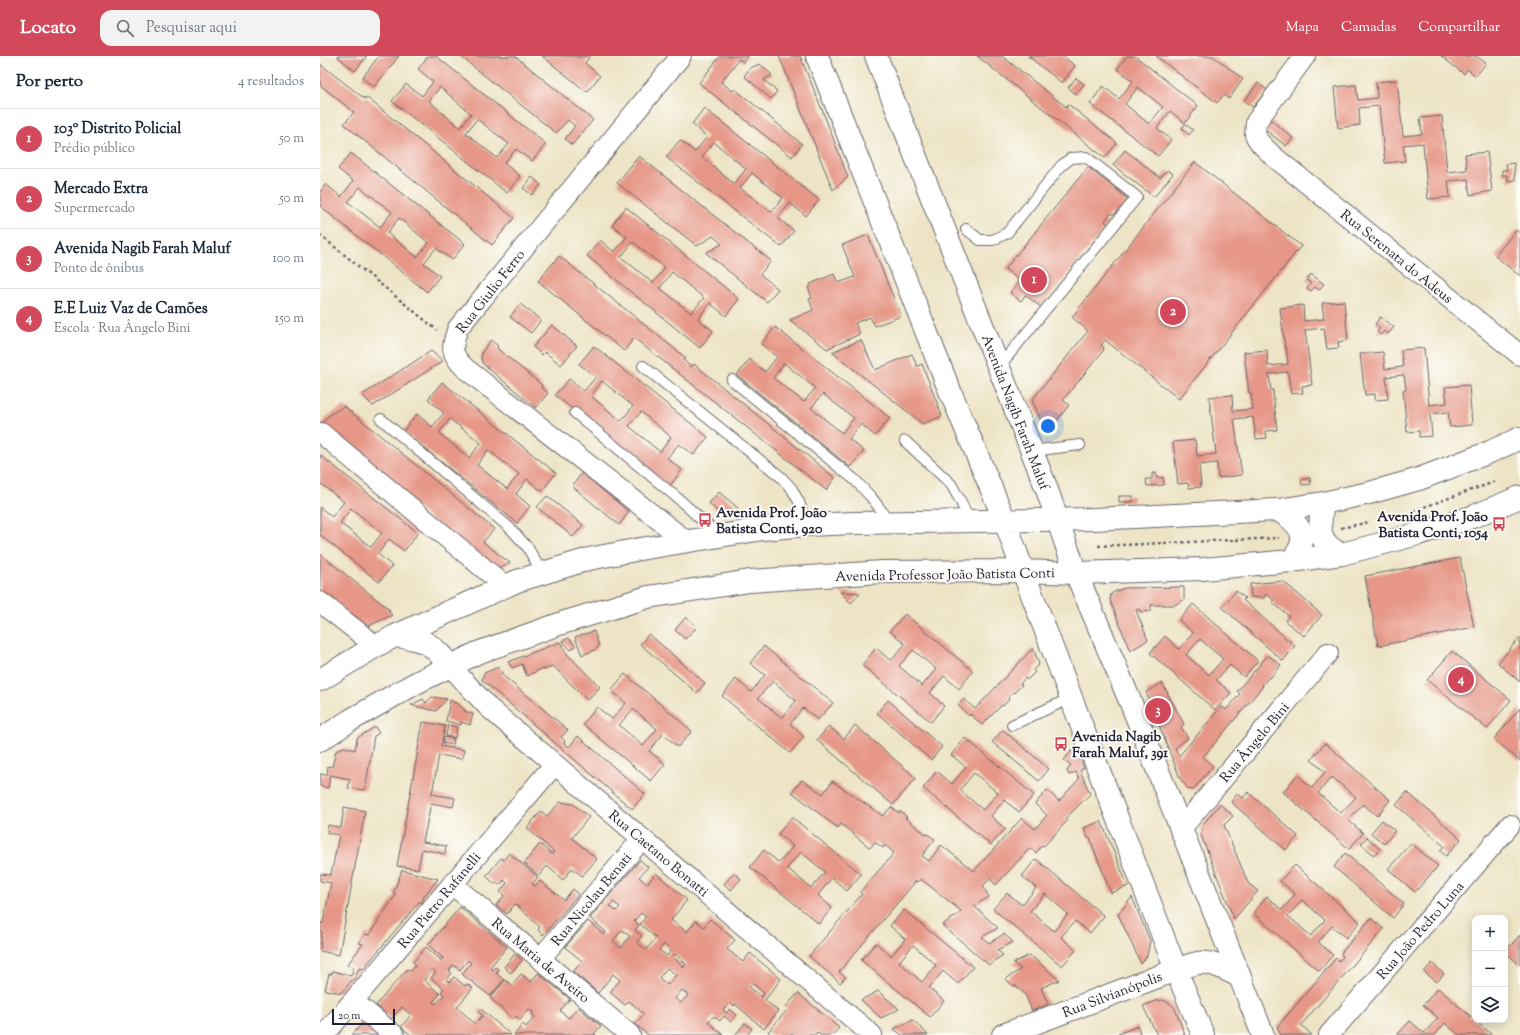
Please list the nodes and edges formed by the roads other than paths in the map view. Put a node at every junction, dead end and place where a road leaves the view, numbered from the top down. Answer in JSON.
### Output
{"nodes":[{"id":1,"x":681,"y":56,"type":"edge"},
{"id":2,"x":817,"y":56,"type":"edge"},
{"id":3,"x":876,"y":56,"type":"edge"},
{"id":4,"x":1305,"y":56,"type":"edge"},
{"id":5,"x":966,"y":229,"type":"dead end"},
{"id":6,"x":1520,"y":355,"type":"edge"},
{"id":7,"x":643,"y":366,"type":"dead end"},
{"id":8,"x":999,"y":367,"type":"junction"},
{"id":9,"x":732,"y":380,"type":"dead end"},
{"id":10,"x":575,"y":413,"type":"dead end"},
{"id":11,"x":381,"y":419,"type":"dead end"},
{"id":12,"x":321,"y":433,"type":"edge"},
{"id":13,"x":1520,"y":438,"type":"edge"},
{"id":14,"x":905,"y":441,"type":"dead end"},
{"id":15,"x":1080,"y":445,"type":"dead end"},
{"id":16,"x":1032,"y":451,"type":"junction"},
{"id":17,"x":1520,"y":497,"type":"edge"},
{"id":18,"x":1323,"y":503,"type":"junction"},
{"id":19,"x":1278,"y":510,"type":"junction"},
{"id":20,"x":1005,"y":520,"type":"junction"},
{"id":21,"x":1058,"y":520,"type":"junction"},
{"id":22,"x":968,"y":521,"type":"junction"},
{"id":23,"x":890,"y":522,"type":"junction"},
{"id":24,"x":807,"y":525,"type":"junction"},
{"id":25,"x":718,"y":535,"type":"junction"},
{"id":26,"x":686,"y":541,"type":"junction"},
{"id":27,"x":1342,"y":554,"type":"junction"},
{"id":28,"x":1291,"y":561,"type":"junction"},
{"id":29,"x":1023,"y":571,"type":"junction"},
{"id":30,"x":542,"y":573,"type":"junction"},
{"id":31,"x":1076,"y":573,"type":"junction"},
{"id":32,"x":505,"y":586,"type":"junction"},
{"id":33,"x":320,"y":602,"type":"edge"},
{"id":34,"x":395,"y":636,"type":"junction"},
{"id":35,"x":376,"y":646,"type":"junction"},
{"id":36,"x":1328,"y":653,"type":"dead end"},
{"id":37,"x":451,"y":667,"type":"junction"},
{"id":38,"x":320,"y":680,"type":"edge"},
{"id":39,"x":1071,"y":698,"type":"junction"},
{"id":40,"x":1012,"y":725,"type":"dead end"},
{"id":41,"x":320,"y":740,"type":"edge"},
{"id":42,"x":554,"y":765,"type":"junction"},
{"id":43,"x":1510,"y":825,"type":"dead end"},
{"id":44,"x":1180,"y":830,"type":"junction"},
{"id":45,"x":642,"y":839,"type":"junction"},
{"id":46,"x":452,"y":884,"type":"junction"},
{"id":47,"x":540,"y":959,"type":"junction"},
{"id":48,"x":1176,"y":970,"type":"junction"},
{"id":49,"x":1239,"y":976,"type":"junction"},
{"id":50,"x":353,"y":1001,"type":"junction"},
{"id":51,"x":324,"y":1035,"type":"edge"},
{"id":52,"x":394,"y":1035,"type":"edge"},
{"id":53,"x":630,"y":1035,"type":"edge"},
{"id":54,"x":872,"y":1035,"type":"edge"},
{"id":55,"x":1003,"y":1035,"type":"edge"},
{"id":56,"x":1204,"y":1035,"type":"edge"},
{"id":57,"x":1263,"y":1035,"type":"edge"},
{"id":58,"x":1329,"y":1035,"type":"edge"}],
"edges":[{"from":1,"to":26,"type":"street","name":"Rua Giulio Ferro"},
{"from":2,"to":20,"type":"main road"},
{"from":3,"to":8,"type":"main road","name":"Avenida Nagib Farah Maluf"},
{"from":4,"to":6,"type":"street","name":"Rua Serenata do Adeus"},
{"from":5,"to":8,"type":"lane"},
{"from":7,"to":24,"type":"lane"},
{"from":8,"to":16,"type":"main road","name":"Avenida Nagib Farah Maluf"},
{"from":9,"to":23,"type":"lane"},
{"from":10,"to":25,"type":"lane"},
{"from":11,"to":30,"type":"lane"},
{"from":12,"to":32,"type":"street"},
{"from":13,"to":18,"type":"main road"},
{"from":14,"to":22,"type":"lane"},
{"from":15,"to":16,"type":"lane"},
{"from":16,"to":21,"type":"main road","name":"Avenida Nagib Farah Maluf"},
{"from":17,"to":27,"type":"main road","name":"Avenida Professor João Batista Conti"},
{"from":18,"to":19,"type":"main road"},
{"from":18,"to":27,"type":"main road"},
{"from":19,"to":21,"type":"main road"},
{"from":19,"to":28,"type":"main road"},
{"from":20,"to":21,"type":"main road"},
{"from":20,"to":22,"type":"main road"},
{"from":20,"to":29,"type":"main road"},
{"from":21,"to":31,"type":"main road","name":"Avenida Nagib Farah Maluf"},
{"from":22,"to":23,"type":"main road"},
{"from":23,"to":24,"type":"main road"},
{"from":24,"to":25,"type":"main road"},
{"from":25,"to":26,"type":"main road"},
{"from":26,"to":30,"type":"main road"},
{"from":27,"to":28,"type":"main road","name":"Avenida Professor João Batista Conti"},
{"from":28,"to":31,"type":"main road","name":"Avenida Professor João Batista Conti"},
{"from":29,"to":31,"type":"main road","name":"Avenida Professor João Batista Conti"},
{"from":29,"to":37,"type":"main road","name":"Avenida Professor João Batista Conti"},
{"from":29,"to":39,"type":"main road"},
{"from":30,"to":32,"type":"main road"},
{"from":31,"to":44,"type":"main road","name":"Avenida Nagib Farah Maluf"},
{"from":32,"to":34,"type":"main road"},
{"from":33,"to":35,"type":"street"},
{"from":34,"to":35,"type":"main road"},
{"from":34,"to":37,"type":"main road"},
{"from":35,"to":38,"type":"main road"},
{"from":36,"to":44,"type":"street","name":"Rua Ângelo Bini"},
{"from":37,"to":41,"type":"main road","name":"Avenida Professor João Batista Conti"},
{"from":37,"to":42,"type":"street","name":"Rua Caetano Bonatti"},
{"from":39,"to":40,"type":"lane"},
{"from":39,"to":48,"type":"main road"},
{"from":42,"to":45,"type":"street","name":"Rua Caetano Bonatti"},
{"from":42,"to":46,"type":"street","name":"Rua Pietro Rafanelli"},
{"from":43,"to":58,"type":"street","name":"Rua João Pedro Luna"},
{"from":44,"to":49,"type":"main road","name":"Avenida Nagib Farah Maluf"},
{"from":45,"to":47,"type":"street","name":"Rua Nicolau Benati"},
{"from":45,"to":54,"type":"street","name":"Rua Caetano Bonatti"},
{"from":46,"to":47,"type":"street","name":"Rua Maria de Aveiro"},
{"from":46,"to":50,"type":"street","name":"Rua Pietro Rafanelli"},
{"from":47,"to":53,"type":"street","name":"Rua Maria de Aveiro"},
{"from":48,"to":49,"type":"main road","name":"Rua Silvianópolis"},
{"from":48,"to":55,"type":"main road","name":"Rua Silvianópolis"},
{"from":48,"to":56,"type":"main road"},
{"from":49,"to":57,"type":"main road","name":"Avenida Nagib Farah Maluf"},
{"from":50,"to":51,"type":"street","name":"Rua Pietro Rafanelli"},
{"from":50,"to":52,"type":"street"}]}
